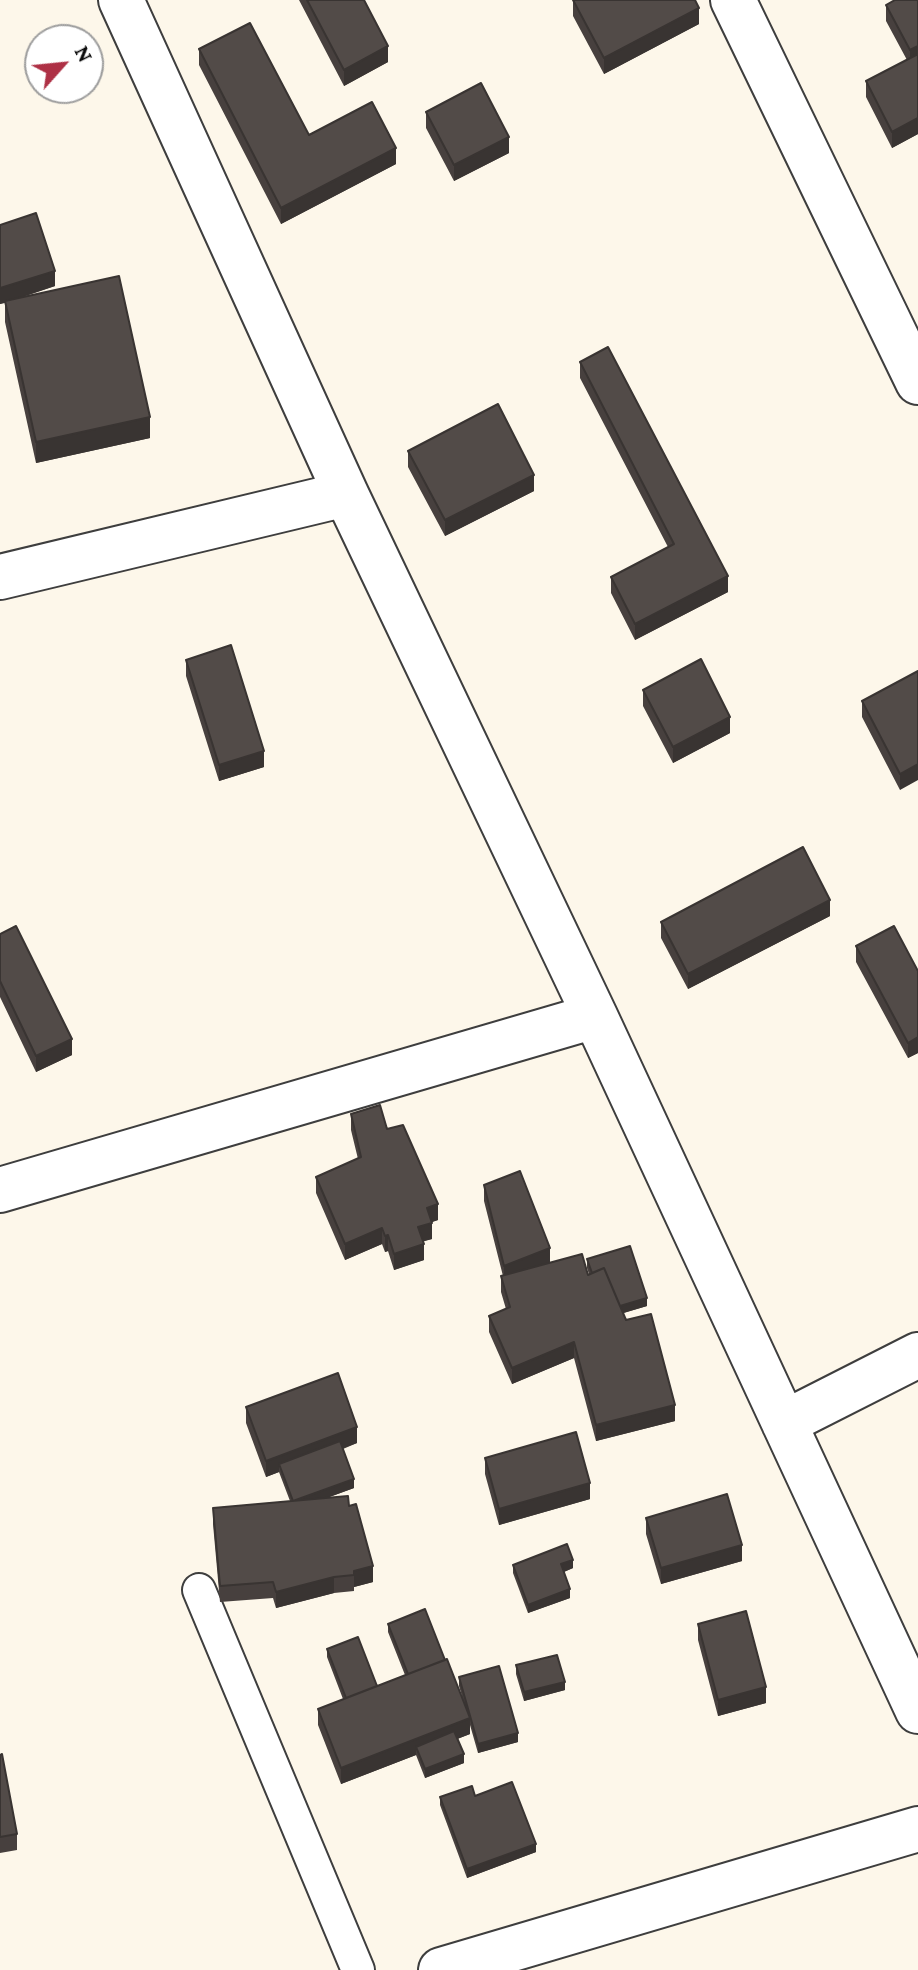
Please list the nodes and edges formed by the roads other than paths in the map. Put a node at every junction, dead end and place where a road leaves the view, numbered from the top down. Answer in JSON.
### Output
{"nodes":[{"id":1,"x":121,"y":0,"type":"edge"},
{"id":2,"x":733,"y":0,"type":"edge"},
{"id":3,"x":918,"y":382,"type":"edge"},
{"id":4,"x":346,"y":494,"type":"junction"},
{"id":5,"x":0,"y":577,"type":"edge"},
{"id":6,"x":595,"y":1016,"type":"junction"},
{"id":7,"x":0,"y":1190,"type":"edge"},
{"id":8,"x":918,"y":1355,"type":"edge"},
{"id":9,"x":784,"y":1423,"type":"junction"},
{"id":10,"x":199,"y":1590,"type":"dead end"},
{"id":11,"x":918,"y":1711,"type":"edge"},
{"id":12,"x":918,"y":1829,"type":"edge"},
{"id":13,"x":358,"y":1970,"type":"edge"},
{"id":14,"x":441,"y":1970,"type":"edge"}],
"edges":[{"from":1,"to":4,"type":"street"},
{"from":2,"to":3,"type":"street"},
{"from":4,"to":5,"type":"street"},
{"from":4,"to":6,"type":"street"},
{"from":6,"to":7,"type":"street"},
{"from":6,"to":9,"type":"street"},
{"from":8,"to":9,"type":"street"},
{"from":9,"to":11,"type":"street"},
{"from":10,"to":13,"type":"lane"},
{"from":12,"to":14,"type":"street"}]}
